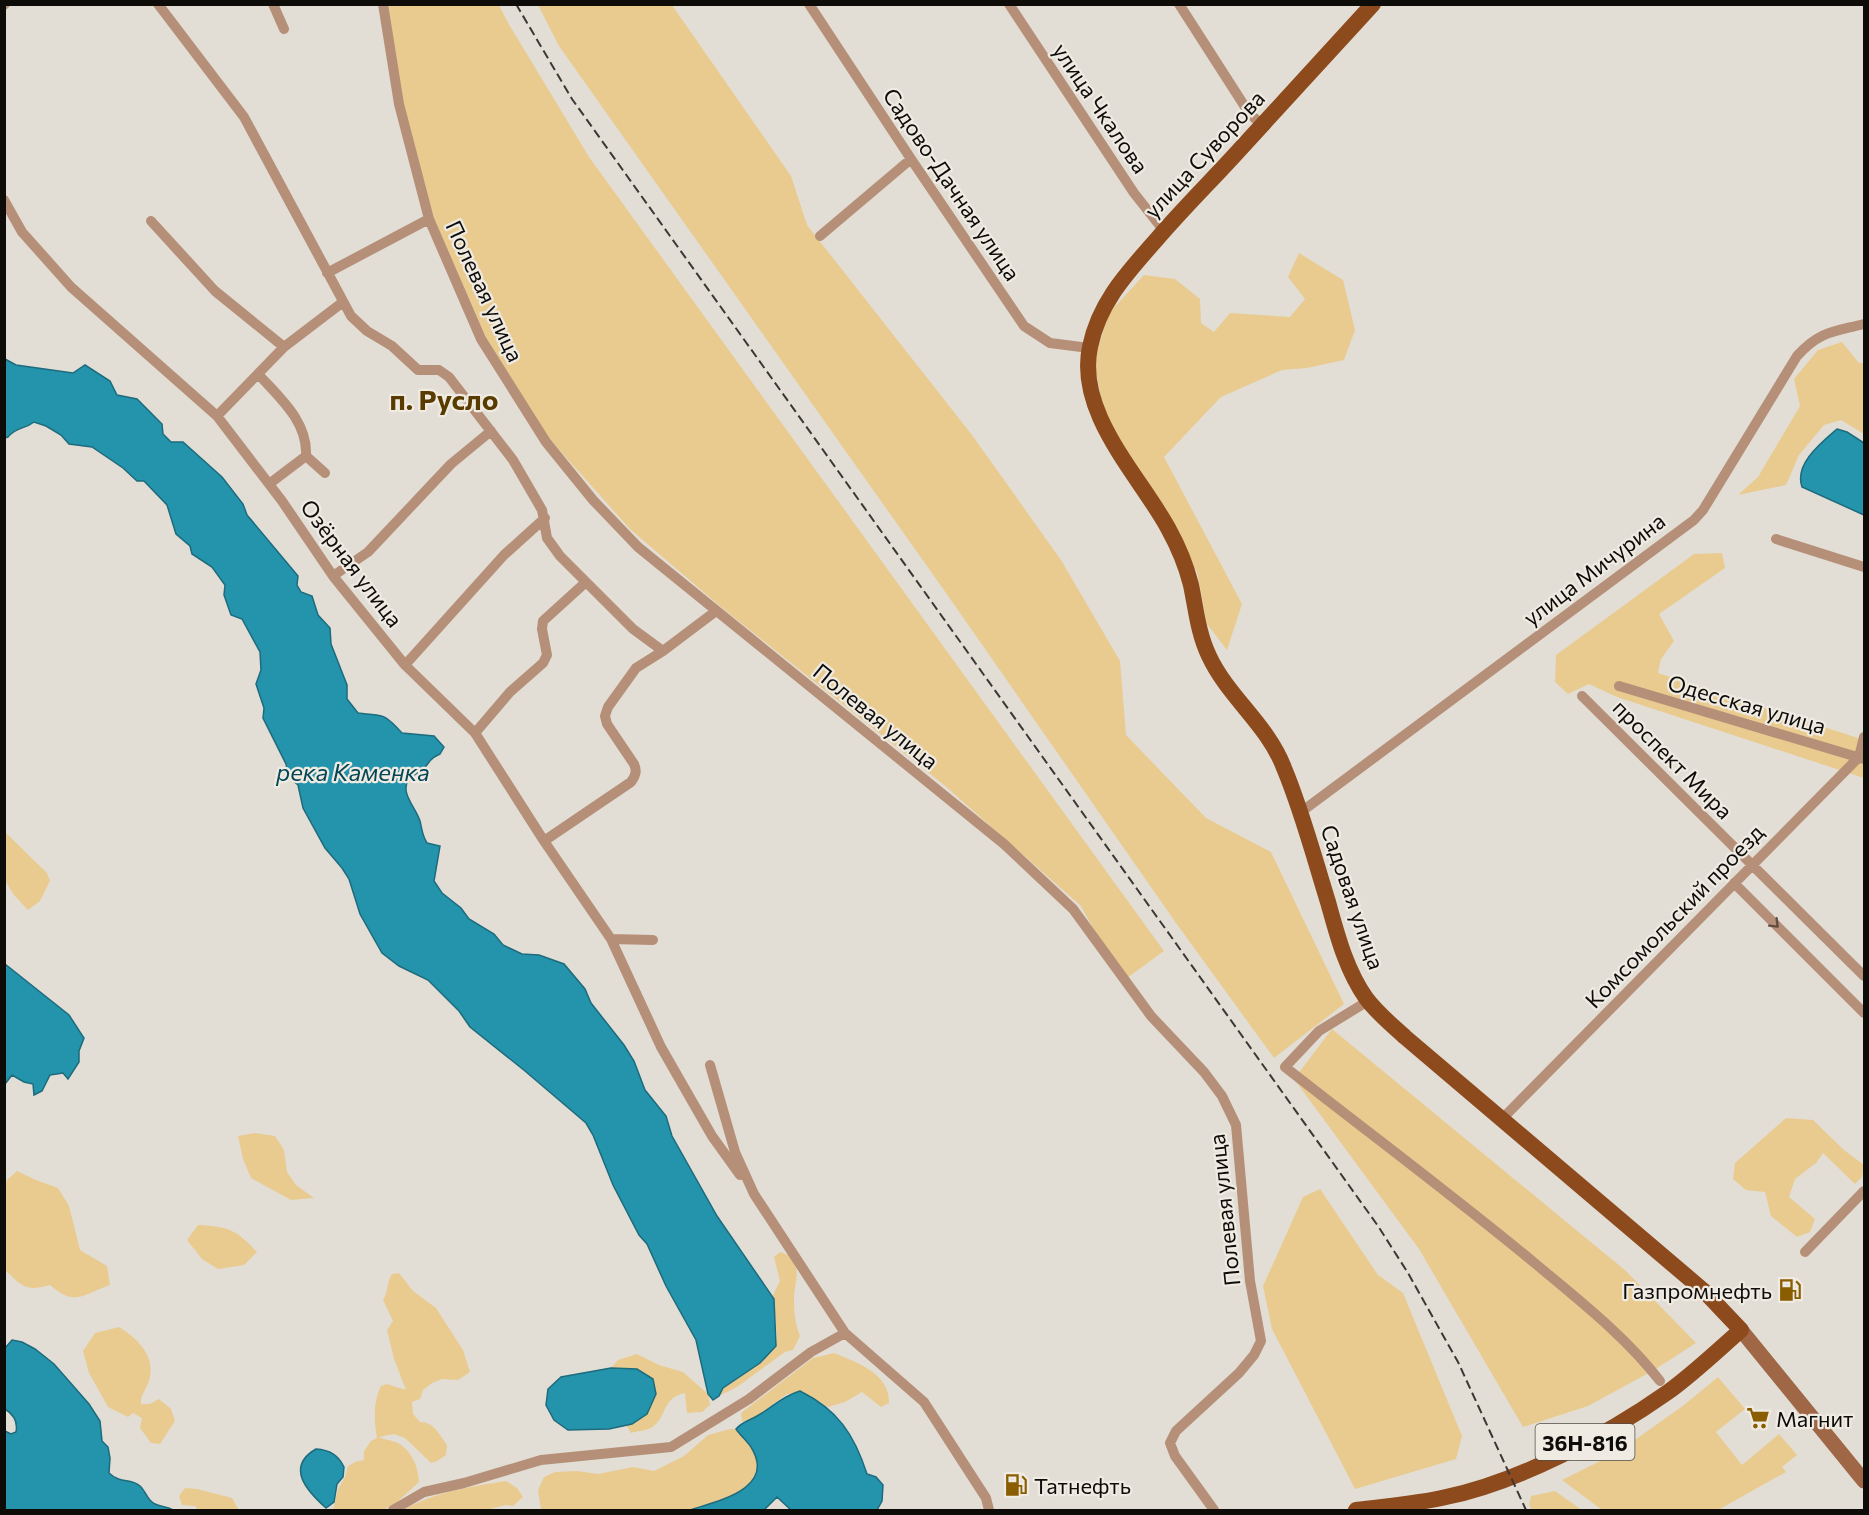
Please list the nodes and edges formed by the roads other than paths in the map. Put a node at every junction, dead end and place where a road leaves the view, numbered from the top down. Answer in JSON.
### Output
{"nodes":[{"id":1,"x":158,"y":4,"type":"edge"},
{"id":2,"x":273,"y":4,"type":"edge"},
{"id":3,"x":383,"y":4,"type":"edge"},
{"id":4,"x":809,"y":4,"type":"edge"},
{"id":5,"x":1009,"y":4,"type":"edge"},
{"id":6,"x":1179,"y":4,"type":"edge"},
{"id":7,"x":1373,"y":5,"type":"edge"},
{"id":8,"x":284,"y":29,"type":"dead end"},
{"id":9,"x":1262,"y":125,"type":"junction"},
{"id":10,"x":910,"y":159,"type":"junction"},
{"id":11,"x":4,"y":200,"type":"edge"},
{"id":12,"x":429,"y":219,"type":"junction"},
{"id":13,"x":151,"y":221,"type":"dead end"},
{"id":14,"x":1164,"y":231,"type":"junction"},
{"id":15,"x":820,"y":236,"type":"dead end"},
{"id":16,"x":327,"y":273,"type":"junction"},
{"id":17,"x":343,"y":302,"type":"junction"},
{"id":18,"x":1864,"y":324,"type":"edge"},
{"id":19,"x":284,"y":347,"type":"junction"},
{"id":20,"x":1089,"y":348,"type":"junction"},
{"id":21,"x":259,"y":375,"type":"junction"},
{"id":22,"x":217,"y":416,"type":"junction"},
{"id":23,"x":491,"y":431,"type":"junction"},
{"id":24,"x":306,"y":456,"type":"junction"},
{"id":25,"x":325,"y":473,"type":"dead end"},
{"id":26,"x":269,"y":484,"type":"junction"},
{"id":27,"x":545,"y":518,"type":"junction"},
{"id":28,"x":1776,"y":539,"type":"dead end"},
{"id":29,"x":1864,"y":567,"type":"edge"},
{"id":30,"x":333,"y":576,"type":"junction"},
{"id":31,"x":586,"y":582,"type":"junction"},
{"id":32,"x":716,"y":611,"type":"junction"},
{"id":33,"x":663,"y":651,"type":"junction"},
{"id":34,"x":405,"y":665,"type":"junction"},
{"id":35,"x":1619,"y":686,"type":"dead end"},
{"id":36,"x":1582,"y":696,"type":"dead end"},
{"id":37,"x":475,"y":733,"type":"junction"},
{"id":38,"x":1864,"y":737,"type":"edge"},
{"id":39,"x":1862,"y":758,"type":"edge"},
{"id":40,"x":1301,"y":812,"type":"junction"},
{"id":41,"x":544,"y":841,"type":"junction"},
{"id":42,"x":1752,"y":864,"type":"junction"},
{"id":43,"x":1734,"y":883,"type":"junction"},
{"id":44,"x":611,"y":939,"type":"junction"},
{"id":45,"x":653,"y":940,"type":"dead end"},
{"id":46,"x":1864,"y":976,"type":"edge"},
{"id":47,"x":1368,"y":1001,"type":"junction"},
{"id":48,"x":1864,"y":1013,"type":"edge"},
{"id":49,"x":710,"y":1065,"type":"dead end"},
{"id":50,"x":1503,"y":1119,"type":"junction"},
{"id":51,"x":1864,"y":1191,"type":"edge"},
{"id":52,"x":754,"y":1194,"type":"junction"},
{"id":53,"x":1805,"y":1252,"type":"dead end"},
{"id":54,"x":1741,"y":1330,"type":"junction"},
{"id":55,"x":845,"y":1333,"type":"junction"},
{"id":56,"x":1660,"y":1382,"type":"dead end"},
{"id":57,"x":1864,"y":1480,"type":"edge"},
{"id":58,"x":1406,"y":1507,"type":"edge"},
{"id":59,"x":393,"y":1510,"type":"edge"},
{"id":60,"x":989,"y":1510,"type":"edge"},
{"id":61,"x":1214,"y":1510,"type":"edge"},
{"id":62,"x":1356,"y":1510,"type":"edge"}],
"edges":[{"from":1,"to":16,"type":"street"},
{"from":2,"to":8,"type":"street"},
{"from":3,"to":12,"type":"street","name":"Полевая улица"},
{"from":4,"to":10,"type":"street","name":"Садово-Дачная улица"},
{"from":5,"to":14,"type":"street","name":"улица Чкалова"},
{"from":6,"to":9,"type":"street"},
{"from":7,"to":9,"type":"main road","name":"улица Суворова"},
{"from":9,"to":14,"type":"main road","name":"улица Суворова"},
{"from":10,"to":15,"type":"street"},
{"from":10,"to":20,"type":"street","name":"Садово-Дачная улица"},
{"from":11,"to":22,"type":"street","name":"Озёрная улица"},
{"from":12,"to":16,"type":"street"},
{"from":12,"to":32,"type":"street","name":"Полевая улица"},
{"from":13,"to":19,"type":"street"},
{"from":14,"to":20,"type":"main road","name":"улица Суворова"},
{"from":16,"to":17,"type":"street"},
{"from":17,"to":19,"type":"street"},
{"from":17,"to":23,"type":"street"},
{"from":18,"to":40,"type":"street","name":"улица Мичурина"},
{"from":19,"to":21,"type":"street"},
{"from":20,"to":40,"type":"main road","name":"Садовая улица"},
{"from":21,"to":22,"type":"street"},
{"from":21,"to":24,"type":"street"},
{"from":22,"to":26,"type":"street","name":"Озёрная улица"},
{"from":23,"to":27,"type":"street"},
{"from":23,"to":30,"type":"street"},
{"from":24,"to":25,"type":"street","name":"Озёрная улица"},
{"from":24,"to":26,"type":"street"},
{"from":26,"to":30,"type":"street","name":"Озёрная улица"},
{"from":27,"to":31,"type":"street"},
{"from":27,"to":34,"type":"street","name":"Озёрная улица"},
{"from":28,"to":29,"type":"street"},
{"from":30,"to":34,"type":"street","name":"Озёрная улица"},
{"from":31,"to":33,"type":"street"},
{"from":31,"to":37,"type":"street"},
{"from":32,"to":33,"type":"street"},
{"from":32,"to":61,"type":"street","name":"Полевая улица"},
{"from":33,"to":41,"type":"street"},
{"from":34,"to":37,"type":"street","name":"Озёрная улица"},
{"from":35,"to":39,"type":"street","name":"Одесская улица"},
{"from":36,"to":42,"type":"street","name":"проспект Мира"},
{"from":37,"to":41,"type":"street","name":"Озёрная улица"},
{"from":38,"to":39,"type":"street","name":"Комсомольский проезд"},
{"from":39,"to":42,"type":"street","name":"Комсомольский проезд"},
{"from":40,"to":47,"type":"main road","name":"Садовая улица"},
{"from":41,"to":44,"type":"street","name":"Озёрная улица"},
{"from":42,"to":43,"type":"street","name":"Комсомольский проезд"},
{"from":42,"to":46,"type":"street","name":"проспект Мира"},
{"from":43,"to":48,"type":"street","one_way":true},
{"from":43,"to":50,"type":"street","name":"Комсомольский проезд"},
{"from":44,"to":45,"type":"street"},
{"from":44,"to":52,"type":"street","name":"Озёрная улица"},
{"from":47,"to":50,"type":"main road","name":"Садовая улица"},
{"from":47,"to":56,"type":"street"},
{"from":49,"to":52,"type":"street"},
{"from":50,"to":54,"type":"main road","name":"Садовая улица"},
{"from":51,"to":53,"type":"street"},
{"from":52,"to":55,"type":"street"},
{"from":54,"to":57,"type":"main road","name":"Садовая улица"},
{"from":54,"to":58,"type":"main road","number":"36Н-816"},
{"from":55,"to":59,"type":"street"},
{"from":55,"to":60,"type":"street"},
{"from":58,"to":62,"type":"main road","number":"36Н-816"}]}
